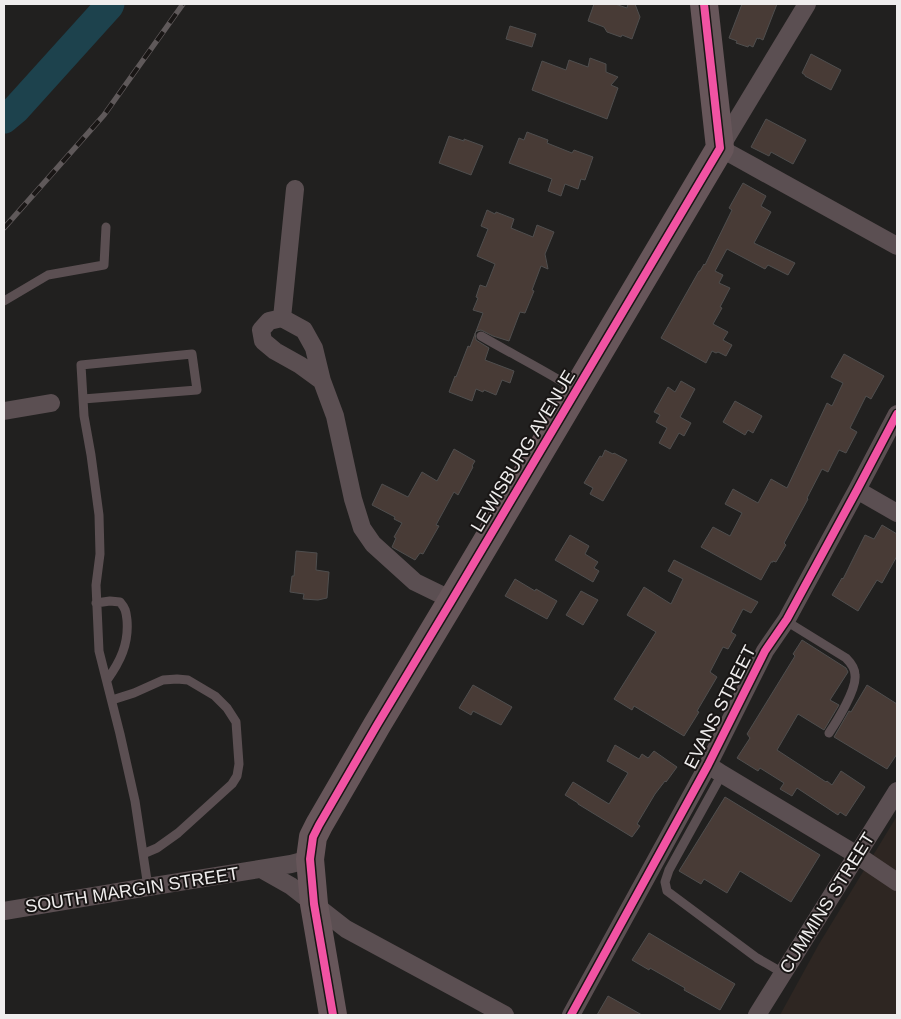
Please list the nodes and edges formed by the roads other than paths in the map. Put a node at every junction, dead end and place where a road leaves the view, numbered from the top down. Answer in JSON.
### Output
{"nodes":[{"id":1,"x":704,"y":4,"type":"edge"},
{"id":2,"x":807,"y":4,"type":"edge"},
{"id":3,"x":720,"y":148,"type":"junction"},
{"id":4,"x":295,"y":189,"type":"dead end"},
{"id":5,"x":106,"y":227,"type":"dead end"},
{"id":6,"x":897,"y":246,"type":"edge"},
{"id":7,"x":4,"y":300,"type":"edge"},
{"id":8,"x":282,"y":318,"type":"junction"},
{"id":9,"x":481,"y":336,"type":"dead end"},
{"id":10,"x":322,"y":381,"type":"junction"},
{"id":11,"x":577,"y":390,"type":"junction"},
{"id":12,"x":83,"y":398,"type":"junction"},
{"id":13,"x":52,"y":403,"type":"dead end"},
{"id":14,"x":4,"y":411,"type":"edge"},
{"id":15,"x":897,"y":414,"type":"edge"},
{"id":16,"x":857,"y":490,"type":"junction"},
{"id":17,"x":897,"y":513,"type":"edge"},
{"id":18,"x":452,"y":600,"type":"junction"},
{"id":19,"x":96,"y":603,"type":"junction"},
{"id":20,"x":786,"y":621,"type":"junction"},
{"id":21,"x":107,"y":680,"type":"junction"},
{"id":22,"x":112,"y":700,"type":"junction"},
{"id":23,"x":829,"y":733,"type":"dead end"},
{"id":24,"x":715,"y":769,"type":"junction"},
{"id":25,"x":897,"y":791,"type":"edge"},
{"id":26,"x":143,"y":854,"type":"junction"},
{"id":27,"x":857,"y":855,"type":"junction"},
{"id":28,"x":310,"y":859,"type":"junction"},
{"id":29,"x":261,"y":869,"type":"junction"},
{"id":30,"x":897,"y":882,"type":"edge"},
{"id":31,"x":148,"y":887,"type":"junction"},
{"id":32,"x":314,"y":904,"type":"junction"},
{"id":33,"x":4,"y":911,"type":"edge"},
{"id":34,"x":783,"y":973,"type":"junction"},
{"id":35,"x":333,"y":1015,"type":"edge"},
{"id":36,"x":505,"y":1015,"type":"edge"},
{"id":37,"x":571,"y":1015,"type":"edge"},
{"id":38,"x":757,"y":1015,"type":"edge"}],
"edges":[{"from":1,"to":3,"type":"main road"},
{"from":2,"to":3,"type":"street"},
{"from":3,"to":6,"type":"street"},
{"from":3,"to":11,"type":"main road","name":"LEWISBURG AVENUE"},
{"from":4,"to":8,"type":"street"},
{"from":5,"to":7,"type":"lane"},
{"from":8,"to":10,"type":"street"},
{"from":8,"to":10,"type":"street"},
{"from":9,"to":11,"type":"lane"},
{"from":10,"to":18,"type":"street"},
{"from":11,"to":18,"type":"main road","name":"LEWISBURG AVENUE"},
{"from":12,"to":12,"type":"lane"},
{"from":12,"to":19,"type":"lane"},
{"from":13,"to":14,"type":"street"},
{"from":15,"to":16,"type":"street","name":"EVANS STREET"},
{"from":16,"to":17,"type":"street"},
{"from":16,"to":20,"type":"street","name":"EVANS STREET"},
{"from":18,"to":28,"type":"main road","name":"LEWISBURG AVENUE"},
{"from":19,"to":21,"type":"lane"},
{"from":19,"to":21,"type":"lane"},
{"from":20,"to":23,"type":"lane"},
{"from":20,"to":24,"type":"street","name":"EVANS STREET"},
{"from":21,"to":22,"type":"lane"},
{"from":22,"to":26,"type":"lane"},
{"from":22,"to":26,"type":"lane"},
{"from":24,"to":27,"type":"street"},
{"from":24,"to":34,"type":"lane"},
{"from":24,"to":37,"type":"street","name":"EVANS STREET"},
{"from":25,"to":27,"type":"street","name":"CUMMINS STREET"},
{"from":26,"to":31,"type":"lane"},
{"from":27,"to":30,"type":"street"},
{"from":27,"to":34,"type":"street","name":"CUMMINS STREET"},
{"from":28,"to":29,"type":"street","name":"SOUTH MARGIN STREET"},
{"from":28,"to":32,"type":"main road","name":"LEWISBURG AVENUE"},
{"from":29,"to":31,"type":"street","name":"SOUTH MARGIN STREET"},
{"from":29,"to":32,"type":"street","name":"SOUTH MARGIN STREET"},
{"from":31,"to":33,"type":"street","name":"SOUTH MARGIN STREET"},
{"from":32,"to":35,"type":"main road","name":"LEWISBURG AVENUE"},
{"from":32,"to":36,"type":"street","name":"SOUTH MARGIN STREET"},
{"from":34,"to":38,"type":"street","name":"CUMMINS STREET"}]}
